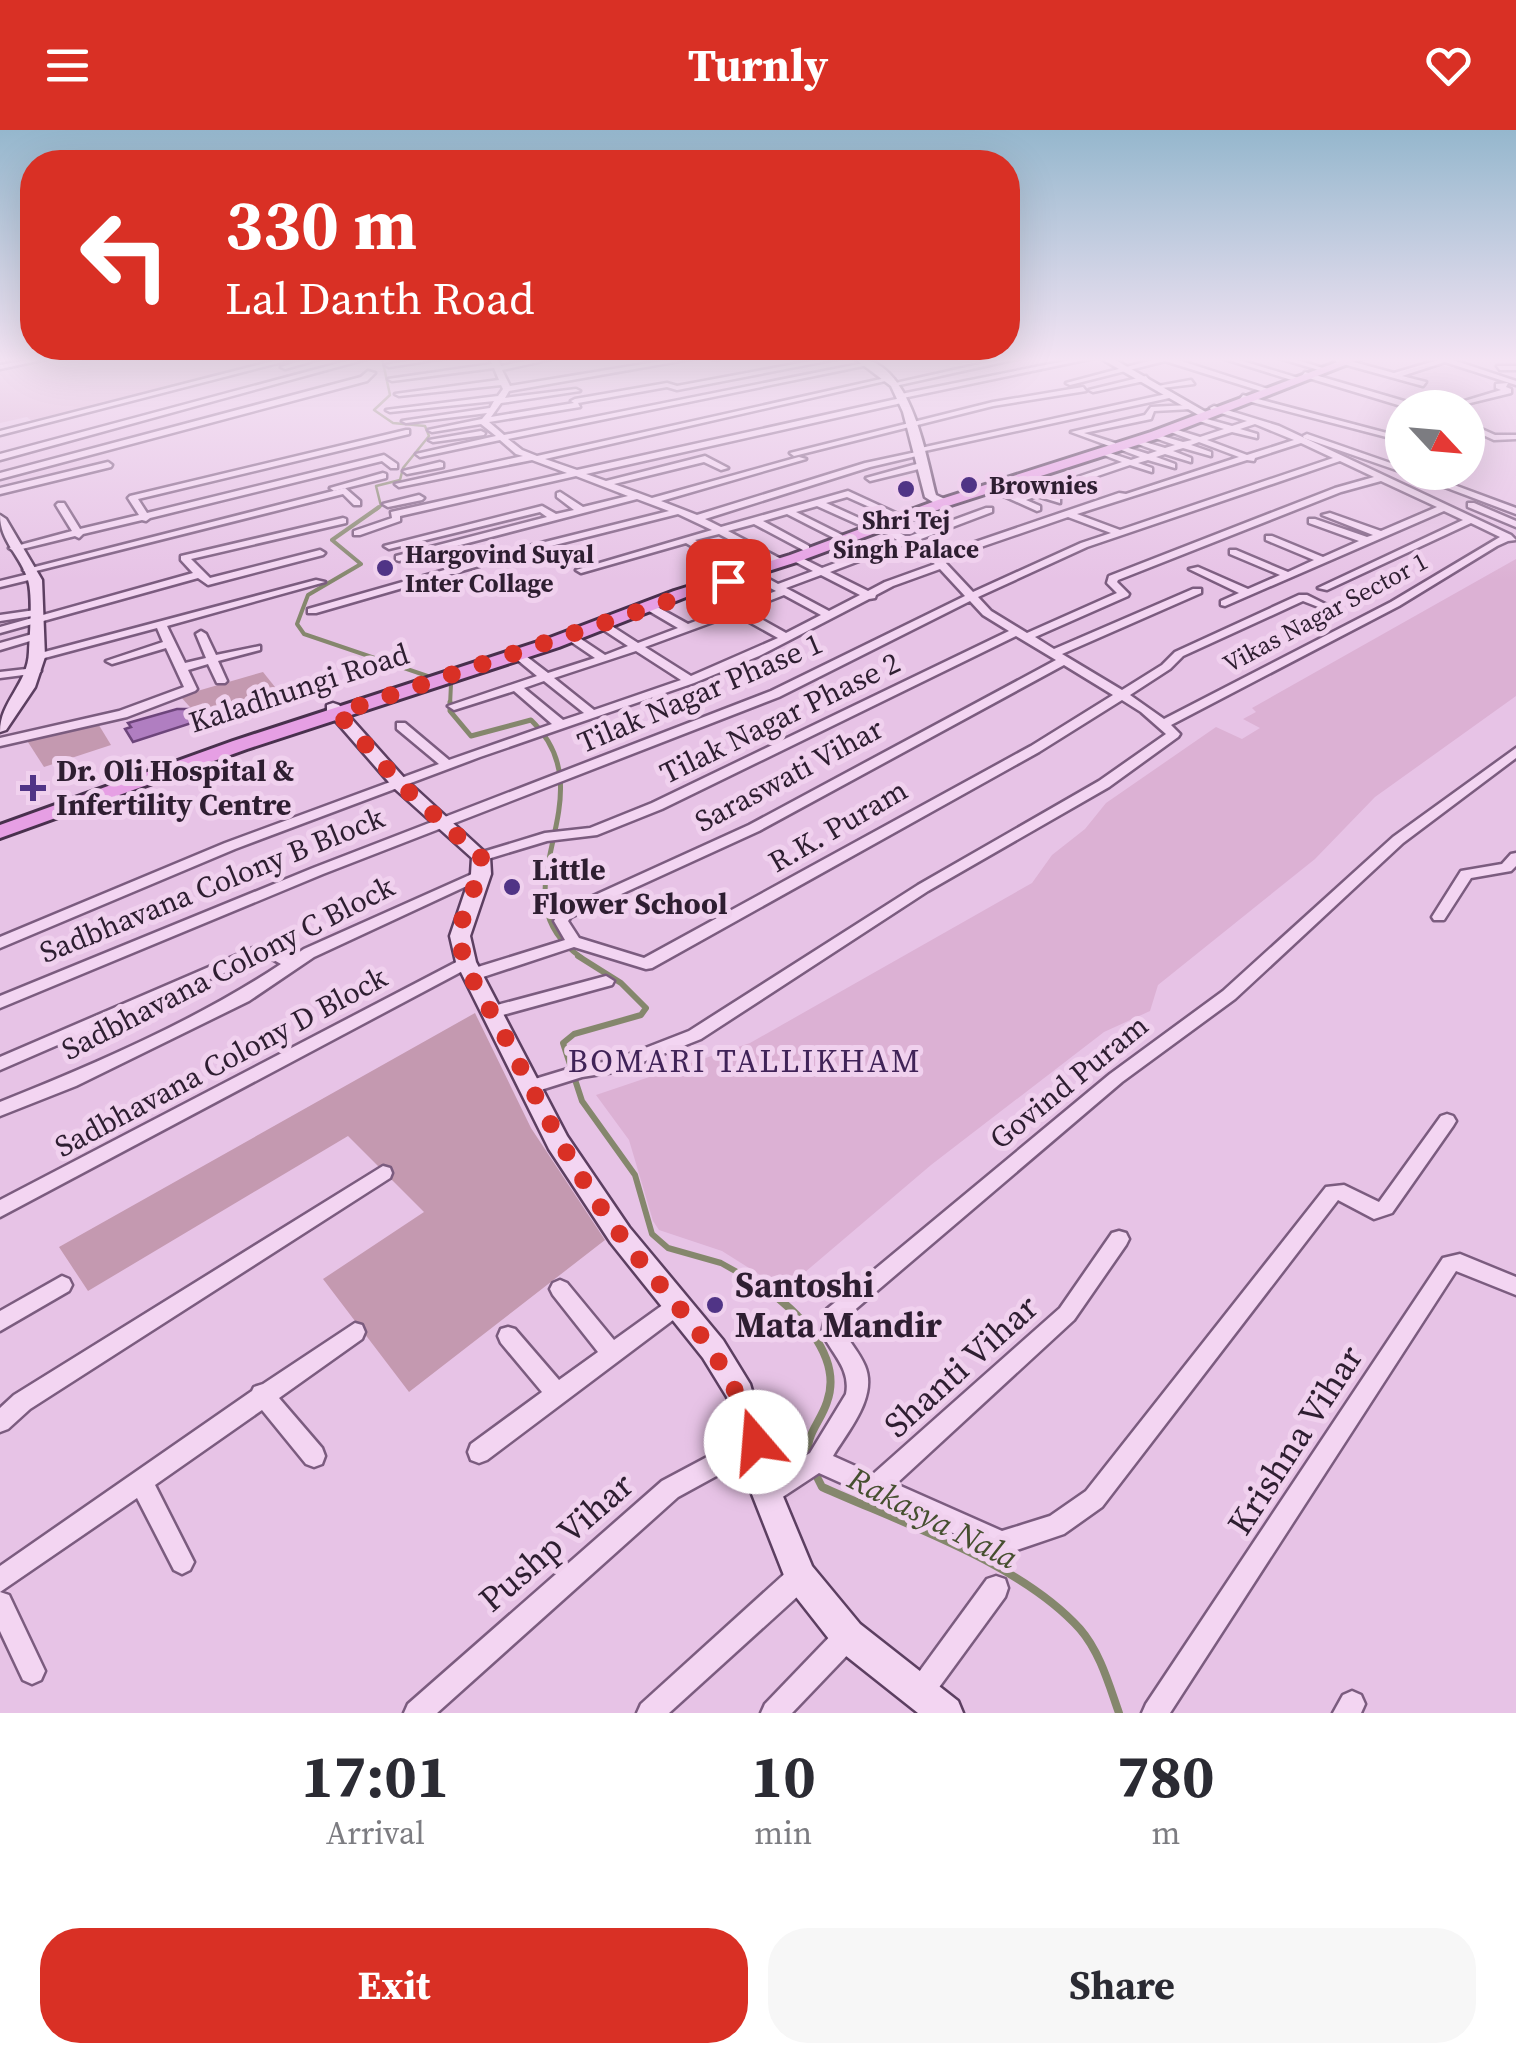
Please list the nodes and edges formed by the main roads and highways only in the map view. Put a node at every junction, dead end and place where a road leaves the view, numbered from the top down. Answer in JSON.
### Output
{"nodes":[{"id":1,"x":1155,"y":432,"type":"edge"},
{"id":2,"x":1165,"y":432,"type":"edge"},
{"id":3,"x":1113,"y":448,"type":"junction"},
{"id":4,"x":1052,"y":467,"type":"junction"},
{"id":5,"x":986,"y":487,"type":"junction"},
{"id":6,"x":940,"y":502,"type":"junction"},
{"id":7,"x":875,"y":525,"type":"junction"},
{"id":8,"x":620,"y":616,"type":"junction"},
{"id":9,"x":549,"y":641,"type":"junction"},
{"id":10,"x":429,"y":680,"type":"junction"},
{"id":11,"x":336,"y":710,"type":"junction"},
{"id":12,"x":0,"y":824,"type":"edge"},
{"id":13,"x":0,"y":832,"type":"edge"}],
"edges":[{"from":1,"to":3,"type":"main road","name":"Kaladhungi Road"},
{"from":2,"to":3,"type":"main road","name":"Kaladhungi Road"},
{"from":3,"to":4,"type":"main road","name":"Kaladhungi Road"},
{"from":4,"to":5,"type":"main road","name":"Kaladhungi Road"},
{"from":4,"to":5,"type":"main road","name":"Kaladhungi Road"},
{"from":5,"to":6,"type":"main road","name":"Kaladhungi Road"},
{"from":6,"to":7,"type":"main road","name":"Kaladhungi Road"},
{"from":6,"to":7,"type":"main road","name":"Kaladhungi Road"},
{"from":7,"to":8,"type":"main road","name":"Kaladhungi Road"},
{"from":8,"to":9,"type":"main road","name":"Kaladhungi Road"},
{"from":8,"to":9,"type":"main road","name":"Kaladhungi Road"},
{"from":9,"to":10,"type":"main road","name":"Kaladhungi Road"},
{"from":9,"to":10,"type":"main road","name":"Kaladhungi Road"},
{"from":10,"to":11,"type":"main road","name":"Kaladhungi Road"},
{"from":11,"to":12,"type":"main road","name":"Kaladhungi Road"},
{"from":11,"to":13,"type":"main road","name":"Kaladhungi Road"}]}
